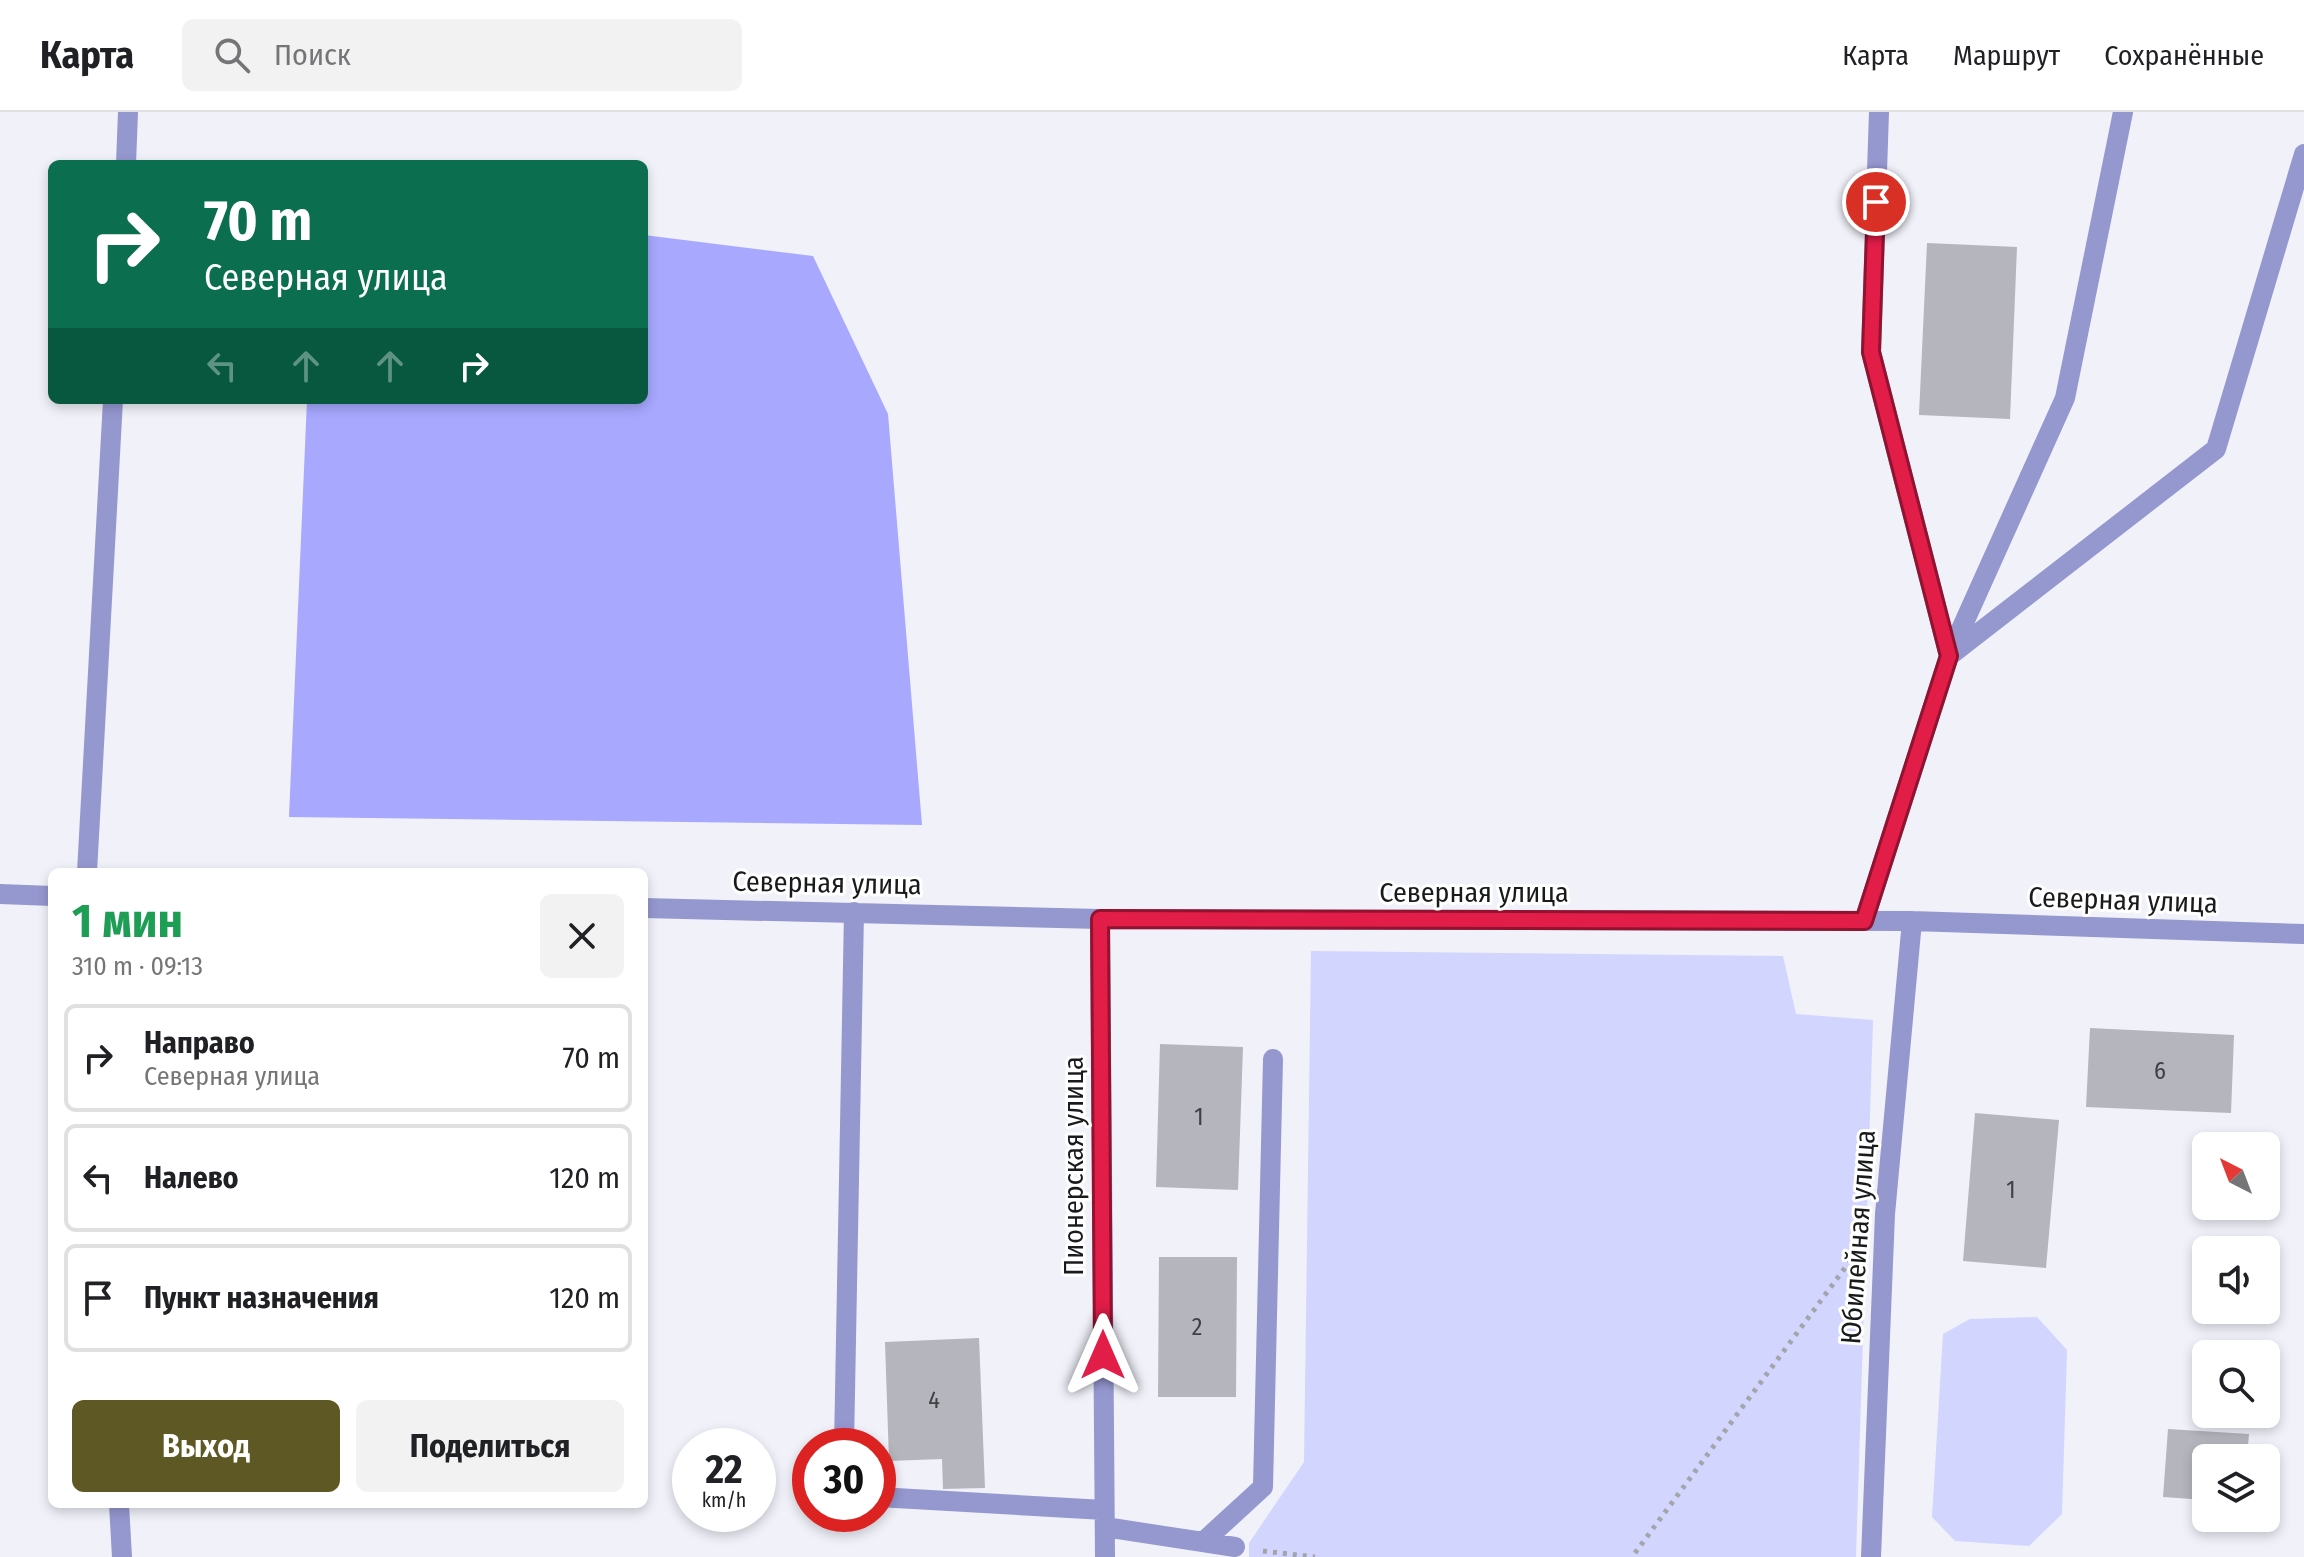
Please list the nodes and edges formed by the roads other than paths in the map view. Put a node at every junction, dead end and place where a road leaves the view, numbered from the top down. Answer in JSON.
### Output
{"nodes":[{"id":1,"x":128,"y":112,"type":"edge"},
{"id":2,"x":1879,"y":112,"type":"edge"},
{"id":3,"x":2123,"y":112,"type":"edge"},
{"id":4,"x":2304,"y":154,"type":"edge"},
{"id":5,"x":126,"y":160,"type":"edge"},
{"id":6,"x":113,"y":404,"type":"edge"},
{"id":7,"x":1949,"y":656,"type":"junction"},
{"id":8,"x":87,"y":868,"type":"edge"},
{"id":9,"x":0,"y":894,"type":"edge"},
{"id":10,"x":48,"y":896,"type":"edge"},
{"id":11,"x":648,"y":908,"type":"edge"},
{"id":12,"x":854,"y":912,"type":"junction"},
{"id":13,"x":1100,"y":919,"type":"junction"},
{"id":14,"x":1864,"y":921,"type":"junction"},
{"id":15,"x":1912,"y":921,"type":"junction"},
{"id":16,"x":2304,"y":934,"type":"edge"},
{"id":17,"x":1273,"y":1059,"type":"dead end"},
{"id":18,"x":844,"y":1428,"type":"edge"},
{"id":19,"x":896,"y":1499,"type":"edge"},
{"id":20,"x":119,"y":1508,"type":"edge"},
{"id":21,"x":1104,"y":1519,"type":"junction"},
{"id":22,"x":1203,"y":1542,"type":"junction"},
{"id":23,"x":1235,"y":1547,"type":"road end"},
{"id":24,"x":122,"y":1557,"type":"edge"},
{"id":25,"x":1105,"y":1557,"type":"edge"},
{"id":26,"x":1871,"y":1557,"type":"edge"}],
"edges":[{"from":1,"to":5,"type":"street"},
{"from":2,"to":7,"type":"street"},
{"from":3,"to":7,"type":"street"},
{"from":4,"to":7,"type":"street"},
{"from":6,"to":8,"type":"street"},
{"from":7,"to":14,"type":"street"},
{"from":9,"to":10,"type":"street"},
{"from":11,"to":12,"type":"street","name":"Северная улица"},
{"from":12,"to":13,"type":"street","name":"Северная улица"},
{"from":12,"to":18,"type":"street"},
{"from":13,"to":14,"type":"street","name":"Северная улица"},
{"from":13,"to":21,"type":"street","name":"Пионерская улица"},
{"from":14,"to":15,"type":"street","name":"Северная улица"},
{"from":15,"to":16,"type":"street","name":"Северная улица"},
{"from":15,"to":26,"type":"street","name":"Юбилейная улица"},
{"from":17,"to":22,"type":"street"},
{"from":19,"to":21,"type":"street"},
{"from":20,"to":24,"type":"street"},
{"from":21,"to":22,"type":"street"},
{"from":21,"to":25,"type":"street","name":"Пионерская улица"},
{"from":22,"to":23,"type":"street"}]}
